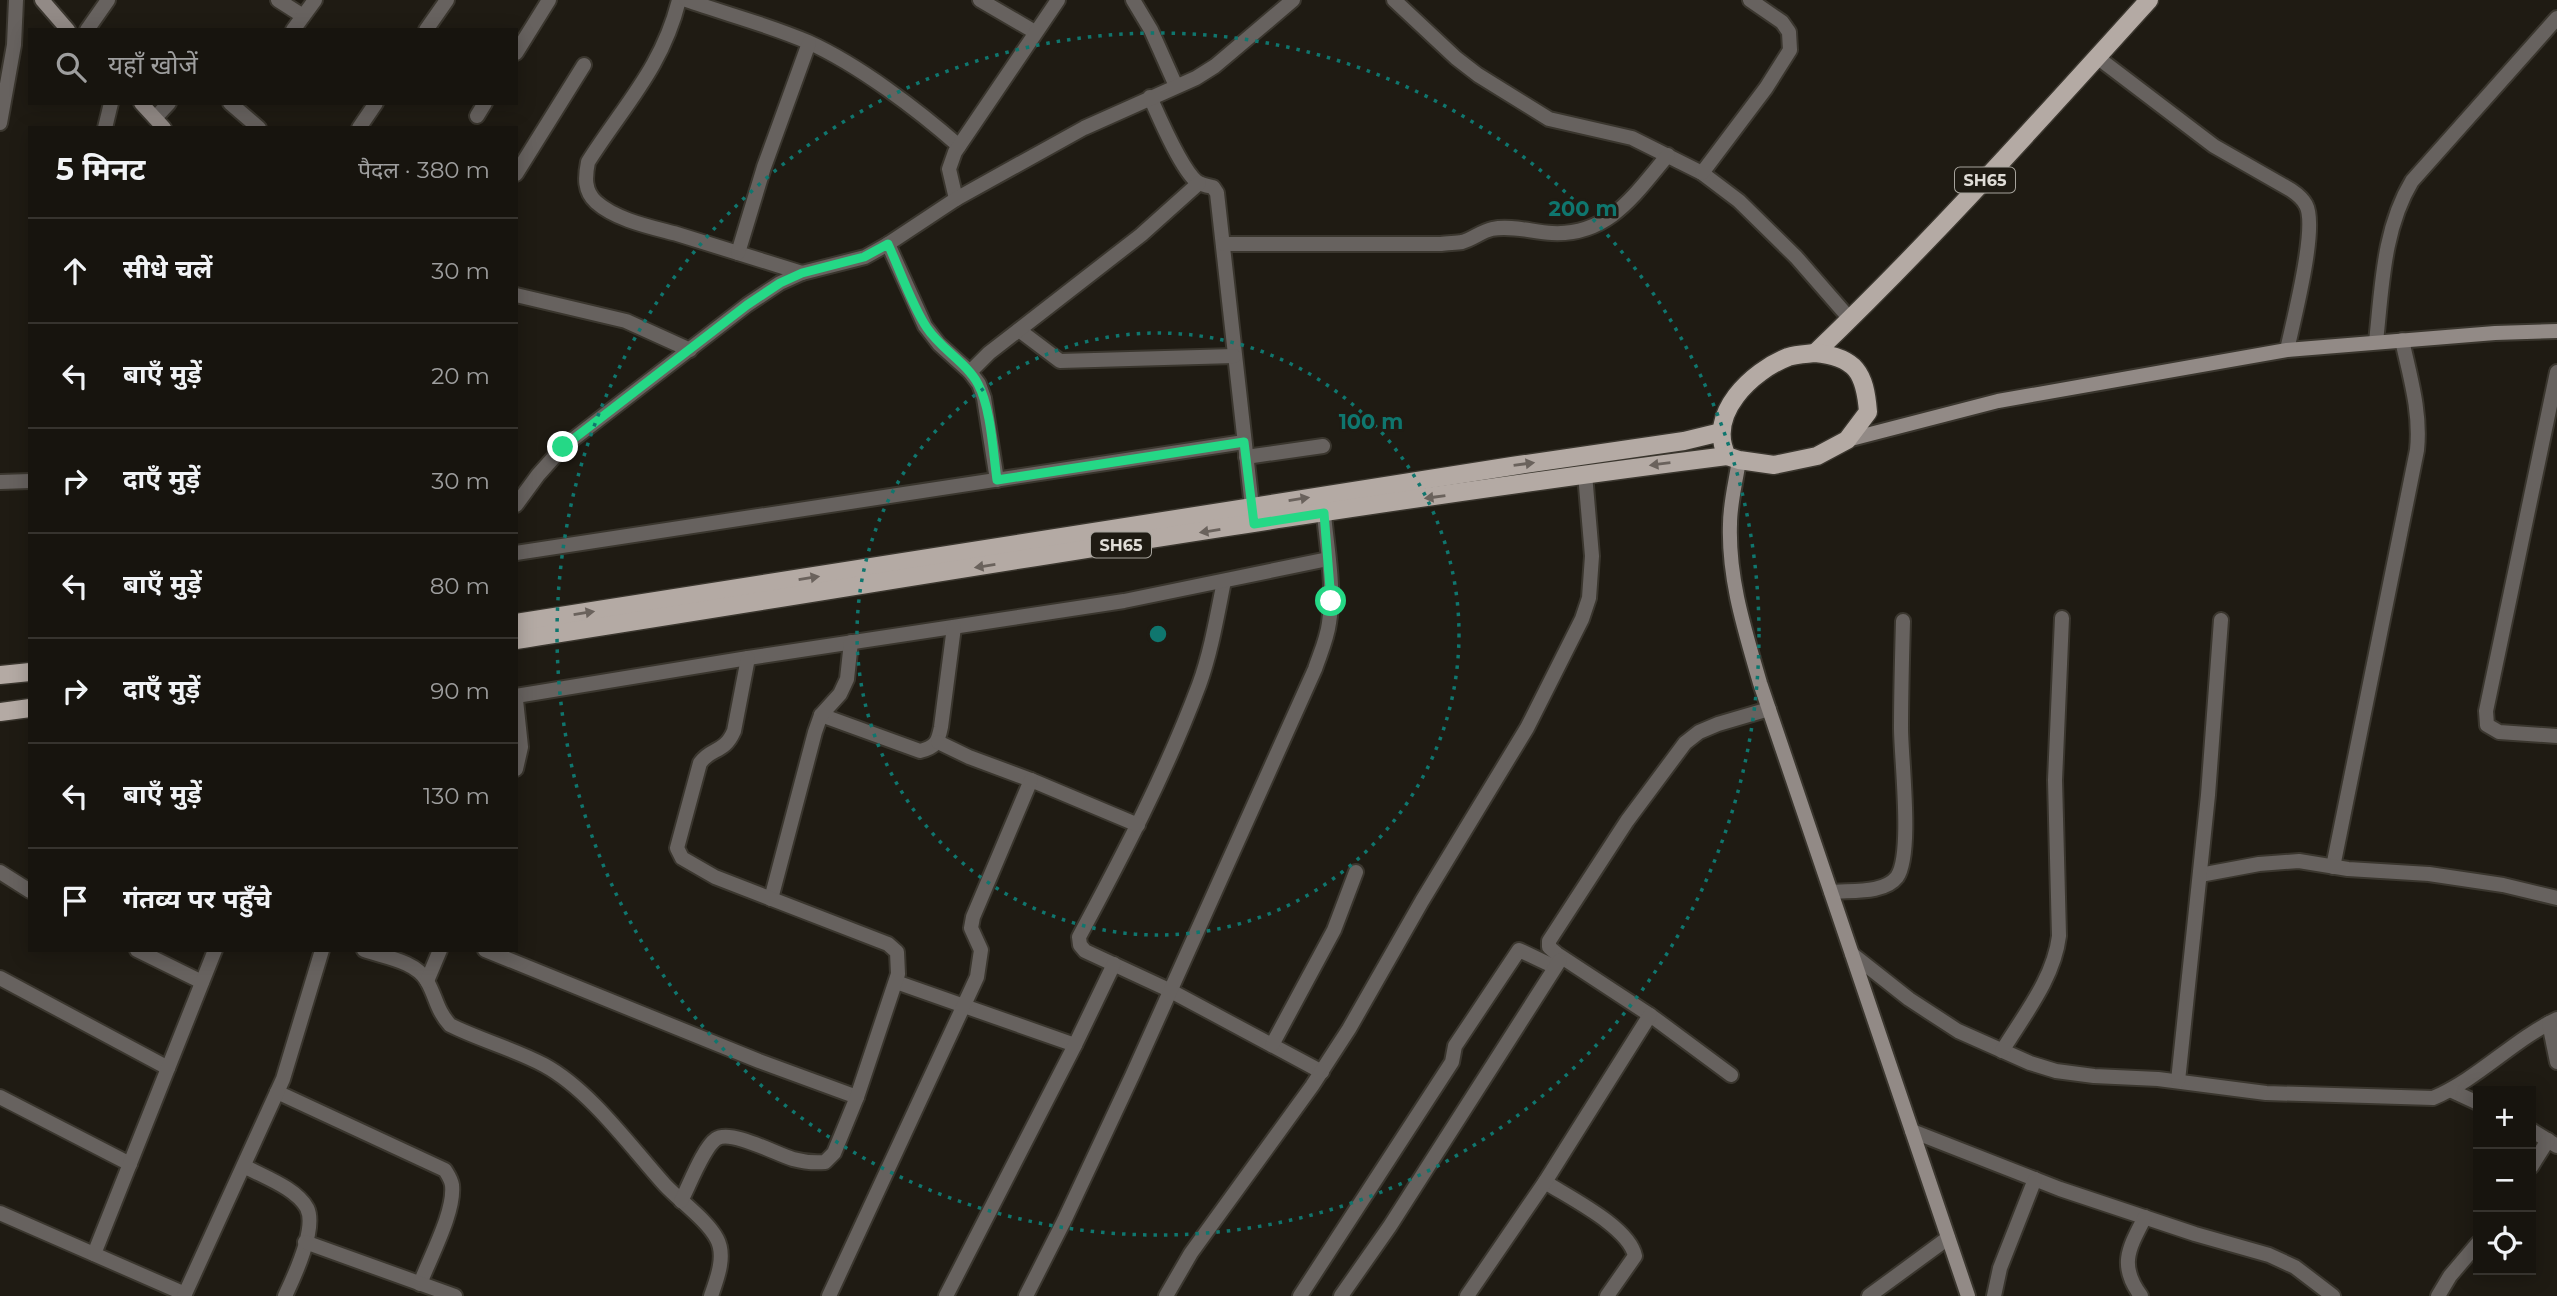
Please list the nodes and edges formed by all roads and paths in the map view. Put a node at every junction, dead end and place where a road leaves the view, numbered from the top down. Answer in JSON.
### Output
{"nodes":[{"id":1,"x":16,"y":0,"type":"edge"},
{"id":2,"x":42,"y":0,"type":"edge"},
{"id":3,"x":108,"y":0,"type":"edge"},
{"id":4,"x":278,"y":0,"type":"edge"},
{"id":5,"x":316,"y":0,"type":"edge"},
{"id":6,"x":447,"y":0,"type":"edge"},
{"id":7,"x":549,"y":0,"type":"edge"},
{"id":8,"x":679,"y":0,"type":"edge"},
{"id":9,"x":686,"y":0,"type":"edge"},
{"id":10,"x":980,"y":0,"type":"edge"},
{"id":11,"x":1058,"y":0,"type":"edge"},
{"id":12,"x":1133,"y":0,"type":"edge"},
{"id":13,"x":1293,"y":0,"type":"edge"},
{"id":14,"x":1394,"y":0,"type":"edge"},
{"id":15,"x":1749,"y":0,"type":"edge"},
{"id":16,"x":2149,"y":0,"type":"edge"},
{"id":17,"x":303,"y":16,"type":"junction"},
{"id":18,"x":2557,"y":18,"type":"edge"},
{"id":19,"x":66,"y":28,"type":"edge"},
{"id":20,"x":88,"y":28,"type":"edge"},
{"id":21,"x":294,"y":28,"type":"edge"},
{"id":22,"x":427,"y":28,"type":"edge"},
{"id":23,"x":1035,"y":32,"type":"junction"},
{"id":24,"x":2551,"y":36,"type":"edge"},
{"id":25,"x":809,"y":43,"type":"junction"},
{"id":26,"x":518,"y":50,"type":"edge"},
{"id":27,"x":2097,"y":57,"type":"junction"},
{"id":28,"x":584,"y":65,"type":"dead end"},
{"id":29,"x":1176,"y":86,"type":"junction"},
{"id":30,"x":1150,"y":97,"type":"junction"},
{"id":31,"x":111,"y":105,"type":"edge"},
{"id":32,"x":143,"y":105,"type":"edge"},
{"id":33,"x":168,"y":105,"type":"edge"},
{"id":34,"x":234,"y":105,"type":"edge"},
{"id":35,"x":375,"y":105,"type":"edge"},
{"id":36,"x":484,"y":105,"type":"edge"},
{"id":37,"x":477,"y":116,"type":"dead end"},
{"id":38,"x":159,"y":123,"type":"edge"},
{"id":39,"x":0,"y":124,"type":"edge"},
{"id":40,"x":105,"y":126,"type":"edge"},
{"id":41,"x":257,"y":126,"type":"edge"},
{"id":42,"x":360,"y":126,"type":"edge"},
{"id":43,"x":959,"y":146,"type":"junction"},
{"id":44,"x":1668,"y":155,"type":"junction"},
{"id":45,"x":518,"y":171,"type":"edge"},
{"id":46,"x":1702,"y":173,"type":"junction"},
{"id":47,"x":1199,"y":183,"type":"junction"},
{"id":48,"x":956,"y":199,"type":"junction"},
{"id":49,"x":888,"y":244,"type":"junction"},
{"id":50,"x":1224,"y":244,"type":"junction"},
{"id":51,"x":738,"y":253,"type":"junction"},
{"id":52,"x":802,"y":273,"type":"junction"},
{"id":53,"x":518,"y":295,"type":"edge"},
{"id":54,"x":1850,"y":319,"type":"junction"},
{"id":55,"x":1018,"y":330,"type":"junction"},
{"id":56,"x":2557,"y":331,"type":"edge"},
{"id":57,"x":2402,"y":340,"type":"junction"},
{"id":58,"x":2375,"y":342,"type":"junction"},
{"id":59,"x":690,"y":350,"type":"junction"},
{"id":60,"x":2287,"y":350,"type":"junction"},
{"id":61,"x":1815,"y":353,"type":"junction"},
{"id":62,"x":1234,"y":356,"type":"junction"},
{"id":63,"x":970,"y":372,"type":"junction"},
{"id":64,"x":2557,"y":372,"type":"edge"},
{"id":65,"x":1721,"y":432,"type":"junction"},
{"id":66,"x":1847,"y":440,"type":"junction"},
{"id":67,"x":1244,"y":442,"type":"junction"},
{"id":68,"x":1323,"y":446,"type":"dead end"},
{"id":69,"x":1246,"y":457,"type":"junction"},
{"id":70,"x":1733,"y":458,"type":"junction"},
{"id":71,"x":1585,"y":474,"type":"junction"},
{"id":72,"x":997,"y":480,"type":"junction"},
{"id":73,"x":28,"y":481,"type":"edge"},
{"id":74,"x":0,"y":482,"type":"edge"},
{"id":75,"x":518,"y":502,"type":"edge"},
{"id":76,"x":1324,"y":513,"type":"junction"},
{"id":77,"x":1253,"y":515,"type":"junction"},
{"id":78,"x":518,"y":553,"type":"edge"},
{"id":79,"x":1328,"y":559,"type":"junction"},
{"id":80,"x":1223,"y":581,"type":"junction"},
{"id":81,"x":2063,"y":618,"type":"dead end"},
{"id":82,"x":2221,"y":620,"type":"dead end"},
{"id":83,"x":1903,"y":621,"type":"dead end"},
{"id":84,"x":954,"y":627,"type":"junction"},
{"id":85,"x":518,"y":634,"type":"edge"},
{"id":86,"x":851,"y":642,"type":"junction"},
{"id":87,"x":748,"y":658,"type":"junction"},
{"id":88,"x":28,"y":672,"type":"edge"},
{"id":89,"x":0,"y":675,"type":"edge"},
{"id":90,"x":518,"y":698,"type":"edge"},
{"id":91,"x":28,"y":708,"type":"edge"},
{"id":92,"x":1769,"y":709,"type":"junction"},
{"id":93,"x":0,"y":712,"type":"edge"},
{"id":94,"x":821,"y":715,"type":"junction"},
{"id":95,"x":518,"y":718,"type":"edge"},
{"id":96,"x":2557,"y":736,"type":"edge"},
{"id":97,"x":938,"y":742,"type":"junction"},
{"id":98,"x":518,"y":760,"type":"edge"},
{"id":99,"x":1031,"y":780,"type":"junction"},
{"id":100,"x":1138,"y":825,"type":"junction"},
{"id":101,"x":2333,"y":867,"type":"junction"},
{"id":102,"x":0,"y":872,"type":"edge"},
{"id":103,"x":1356,"y":872,"type":"dead end"},
{"id":104,"x":2200,"y":875,"type":"junction"},
{"id":105,"x":28,"y":890,"type":"edge"},
{"id":106,"x":1831,"y":892,"type":"junction"},
{"id":107,"x":772,"y":898,"type":"junction"},
{"id":108,"x":2557,"y":898,"type":"edge"},
{"id":109,"x":141,"y":952,"type":"edge"},
{"id":110,"x":214,"y":952,"type":"edge"},
{"id":111,"x":321,"y":952,"type":"edge"},
{"id":112,"x":370,"y":952,"type":"edge"},
{"id":113,"x":439,"y":952,"type":"edge"},
{"id":114,"x":490,"y":952,"type":"edge"},
{"id":115,"x":1852,"y":954,"type":"junction"},
{"id":116,"x":1558,"y":962,"type":"junction"},
{"id":117,"x":1114,"y":964,"type":"junction"},
{"id":118,"x":0,"y":978,"type":"edge"},
{"id":119,"x":427,"y":981,"type":"junction"},
{"id":120,"x":202,"y":982,"type":"junction"},
{"id":121,"x":896,"y":982,"type":"junction"},
{"id":122,"x":1169,"y":990,"type":"junction"},
{"id":123,"x":964,"y":1008,"type":"junction"},
{"id":124,"x":1650,"y":1015,"type":"junction"},
{"id":125,"x":2553,"y":1021,"type":"edge"},
{"id":126,"x":1075,"y":1045,"type":"junction"},
{"id":127,"x":1272,"y":1045,"type":"junction"},
{"id":128,"x":2001,"y":1051,"type":"junction"},
{"id":129,"x":2557,"y":1062,"type":"edge"},
{"id":130,"x":168,"y":1068,"type":"junction"},
{"id":131,"x":1322,"y":1072,"type":"junction"},
{"id":132,"x":1731,"y":1075,"type":"dead end"},
{"id":133,"x":2178,"y":1081,"type":"junction"},
{"id":134,"x":2450,"y":1090,"type":"junction"},
{"id":135,"x":277,"y":1092,"type":"junction"},
{"id":136,"x":0,"y":1097,"type":"edge"},
{"id":137,"x":857,"y":1097,"type":"junction"},
{"id":138,"x":2473,"y":1101,"type":"edge"},
{"id":139,"x":1912,"y":1131,"type":"junction"},
{"id":140,"x":2536,"y":1133,"type":"edge"},
{"id":141,"x":2552,"y":1143,"type":"edge"},
{"id":142,"x":2536,"y":1161,"type":"edge"},
{"id":143,"x":130,"y":1164,"type":"junction"},
{"id":144,"x":244,"y":1166,"type":"junction"},
{"id":145,"x":2035,"y":1179,"type":"junction"},
{"id":146,"x":1545,"y":1182,"type":"junction"},
{"id":147,"x":681,"y":1201,"type":"junction"},
{"id":148,"x":0,"y":1213,"type":"edge"},
{"id":149,"x":2145,"y":1217,"type":"junction"},
{"id":150,"x":1948,"y":1238,"type":"junction"},
{"id":151,"x":305,"y":1242,"type":"junction"},
{"id":152,"x":2473,"y":1249,"type":"edge"},
{"id":153,"x":94,"y":1254,"type":"junction"},
{"id":154,"x":420,"y":1284,"type":"junction"},
{"id":155,"x":185,"y":1295,"type":"edge"},
{"id":156,"x":285,"y":1296,"type":"edge"},
{"id":157,"x":455,"y":1296,"type":"edge"},
{"id":158,"x":711,"y":1296,"type":"edge"},
{"id":159,"x":829,"y":1296,"type":"edge"},
{"id":160,"x":946,"y":1296,"type":"edge"},
{"id":161,"x":1026,"y":1296,"type":"edge"},
{"id":162,"x":1166,"y":1296,"type":"edge"},
{"id":163,"x":1300,"y":1296,"type":"edge"},
{"id":164,"x":1341,"y":1296,"type":"edge"},
{"id":165,"x":1467,"y":1296,"type":"edge"},
{"id":166,"x":1607,"y":1296,"type":"edge"},
{"id":167,"x":1869,"y":1296,"type":"edge"},
{"id":168,"x":1968,"y":1296,"type":"edge"},
{"id":169,"x":1994,"y":1296,"type":"edge"},
{"id":170,"x":2141,"y":1296,"type":"edge"},
{"id":171,"x":2333,"y":1296,"type":"edge"},
{"id":172,"x":2438,"y":1296,"type":"edge"}],
"edges":[{"from":1,"to":39,"type":"street"},
{"from":2,"to":19,"type":"street"},
{"from":3,"to":20,"type":"street"},
{"from":4,"to":17,"type":"street"},
{"from":5,"to":17,"type":"street"},
{"from":6,"to":22,"type":"street"},
{"from":7,"to":26,"type":"street"},
{"from":8,"to":51,"type":"street"},
{"from":9,"to":25,"type":"street"},
{"from":10,"to":23,"type":"street"},
{"from":11,"to":23,"type":"street"},
{"from":12,"to":29,"type":"street"},
{"from":13,"to":29,"type":"street"},
{"from":14,"to":44,"type":"street"},
{"from":15,"to":46,"type":"street"},
{"from":16,"to":27,"type":"main road","number":"SH65"},
{"from":17,"to":21,"type":"street"},
{"from":18,"to":24,"type":"street"},
{"from":23,"to":43,"type":"street"},
{"from":24,"to":58,"type":"street"},
{"from":25,"to":43,"type":"street"},
{"from":25,"to":51,"type":"street"},
{"from":27,"to":54,"type":"main road","number":"SH65"},
{"from":27,"to":60,"type":"street"},
{"from":28,"to":45,"type":"street"},
{"from":29,"to":30,"type":"street"},
{"from":30,"to":47,"type":"street"},
{"from":30,"to":48,"type":"street"},
{"from":31,"to":40,"type":"street"},
{"from":32,"to":38,"type":"street"},
{"from":33,"to":38,"type":"street"},
{"from":34,"to":41,"type":"street"},
{"from":35,"to":42,"type":"street"},
{"from":36,"to":37,"type":"street"},
{"from":43,"to":48,"type":"street"},
{"from":44,"to":46,"type":"street"},
{"from":44,"to":50,"type":"street"},
{"from":46,"to":54,"type":"street"},
{"from":47,"to":50,"type":"street"},
{"from":47,"to":55,"type":"street"},
{"from":48,"to":49,"type":"street"},
{"from":49,"to":52,"type":"street"},
{"from":49,"to":63,"type":"street"},
{"from":50,"to":62,"type":"street"},
{"from":51,"to":52,"type":"street"},
{"from":52,"to":59,"type":"street"},
{"from":53,"to":59,"type":"street"},
{"from":54,"to":61,"type":"main road","number":"SH65"},
{"from":55,"to":62,"type":"street"},
{"from":55,"to":63,"type":"street"},
{"from":56,"to":57,"type":"street"},
{"from":57,"to":58,"type":"street"},
{"from":57,"to":101,"type":"street"},
{"from":58,"to":60,"type":"street"},
{"from":59,"to":75,"type":"street"},
{"from":60,"to":66,"type":"street"},
{"from":61,"to":65,"type":"main road","number":"SH65"},
{"from":61,"to":66,"type":"main road","number":"SH65"},
{"from":62,"to":67,"type":"street"},
{"from":63,"to":72,"type":"street"},
{"from":64,"to":96,"type":"street"},
{"from":65,"to":70,"type":"main road"},
{"from":77,"to":65,"type":"main road","number":"SH65","one_way":true},
{"from":66,"to":70,"type":"main road","number":"SH65"},
{"from":67,"to":69,"type":"street"},
{"from":67,"to":72,"type":"street"},
{"from":68,"to":69,"type":"street"},
{"from":69,"to":77,"type":"street"},
{"from":70,"to":71,"type":"main road","number":"SH65","one_way":true},
{"from":70,"to":92,"type":"street"},
{"from":71,"to":76,"type":"main road","number":"SH65","one_way":true},
{"from":71,"to":131,"type":"street"},
{"from":72,"to":78,"type":"street"},
{"from":73,"to":74,"type":"street"},
{"from":76,"to":77,"type":"main road","number":"SH65"},
{"from":76,"to":79,"type":"street"},
{"from":77,"to":85,"type":"main road","number":"SH65"},
{"from":79,"to":80,"type":"street"},
{"from":79,"to":122,"type":"street"},
{"from":80,"to":84,"type":"street"},
{"from":80,"to":100,"type":"street"},
{"from":81,"to":128,"type":"street"},
{"from":82,"to":104,"type":"street"},
{"from":83,"to":106,"type":"street"},
{"from":84,"to":86,"type":"street"},
{"from":84,"to":97,"type":"street"},
{"from":86,"to":87,"type":"street"},
{"from":86,"to":94,"type":"street"},
{"from":87,"to":90,"type":"street"},
{"from":87,"to":107,"type":"street"},
{"from":88,"to":89,"type":"main road"},
{"from":91,"to":93,"type":"main road"},
{"from":92,"to":106,"type":"street"},
{"from":92,"to":116,"type":"street"},
{"from":94,"to":97,"type":"street"},
{"from":94,"to":107,"type":"street"},
{"from":95,"to":98,"type":"street"},
{"from":97,"to":99,"type":"street"},
{"from":99,"to":100,"type":"street"},
{"from":99,"to":123,"type":"street"},
{"from":100,"to":117,"type":"street"},
{"from":101,"to":104,"type":"street"},
{"from":101,"to":108,"type":"street"},
{"from":102,"to":105,"type":"street"},
{"from":103,"to":127,"type":"street"},
{"from":104,"to":133,"type":"street"},
{"from":106,"to":115,"type":"street"},
{"from":107,"to":121,"type":"street"},
{"from":109,"to":120,"type":"street"},
{"from":110,"to":120,"type":"street"},
{"from":111,"to":135,"type":"street"},
{"from":112,"to":119,"type":"street"},
{"from":113,"to":119,"type":"street"},
{"from":114,"to":137,"type":"street"},
{"from":115,"to":128,"type":"street"},
{"from":115,"to":139,"type":"street"},
{"from":116,"to":124,"type":"street"},
{"from":116,"to":163,"type":"street"},
{"from":116,"to":164,"type":"street"},
{"from":117,"to":122,"type":"street"},
{"from":117,"to":126,"type":"street"},
{"from":118,"to":130,"type":"street"},
{"from":119,"to":147,"type":"street"},
{"from":120,"to":130,"type":"street"},
{"from":121,"to":123,"type":"street"},
{"from":121,"to":137,"type":"street"},
{"from":122,"to":127,"type":"street"},
{"from":122,"to":161,"type":"street"},
{"from":123,"to":126,"type":"street"},
{"from":123,"to":159,"type":"street"},
{"from":124,"to":132,"type":"street"},
{"from":124,"to":146,"type":"street"},
{"from":125,"to":129,"type":"street"},
{"from":125,"to":134,"type":"street"},
{"from":126,"to":160,"type":"street"},
{"from":127,"to":131,"type":"street"},
{"from":128,"to":133,"type":"street"},
{"from":130,"to":143,"type":"street"},
{"from":131,"to":162,"type":"street"},
{"from":133,"to":134,"type":"street"},
{"from":134,"to":138,"type":"street"},
{"from":135,"to":144,"type":"street"},
{"from":135,"to":154,"type":"street"},
{"from":136,"to":143,"type":"street"},
{"from":137,"to":147,"type":"street"},
{"from":139,"to":145,"type":"street"},
{"from":139,"to":150,"type":"street"},
{"from":140,"to":141,"type":"street"},
{"from":141,"to":142,"type":"street"},
{"from":143,"to":153,"type":"street"},
{"from":144,"to":151,"type":"street"},
{"from":144,"to":155,"type":"street"},
{"from":145,"to":149,"type":"street"},
{"from":145,"to":169,"type":"street"},
{"from":146,"to":165,"type":"street"},
{"from":146,"to":166,"type":"street"},
{"from":147,"to":158,"type":"street"},
{"from":148,"to":153,"type":"street"},
{"from":149,"to":170,"type":"street"},
{"from":149,"to":171,"type":"street"},
{"from":150,"to":167,"type":"street"},
{"from":150,"to":168,"type":"street"},
{"from":151,"to":154,"type":"street"},
{"from":151,"to":156,"type":"street"},
{"from":152,"to":172,"type":"street"},
{"from":153,"to":155,"type":"street"},
{"from":154,"to":157,"type":"street"}]}
